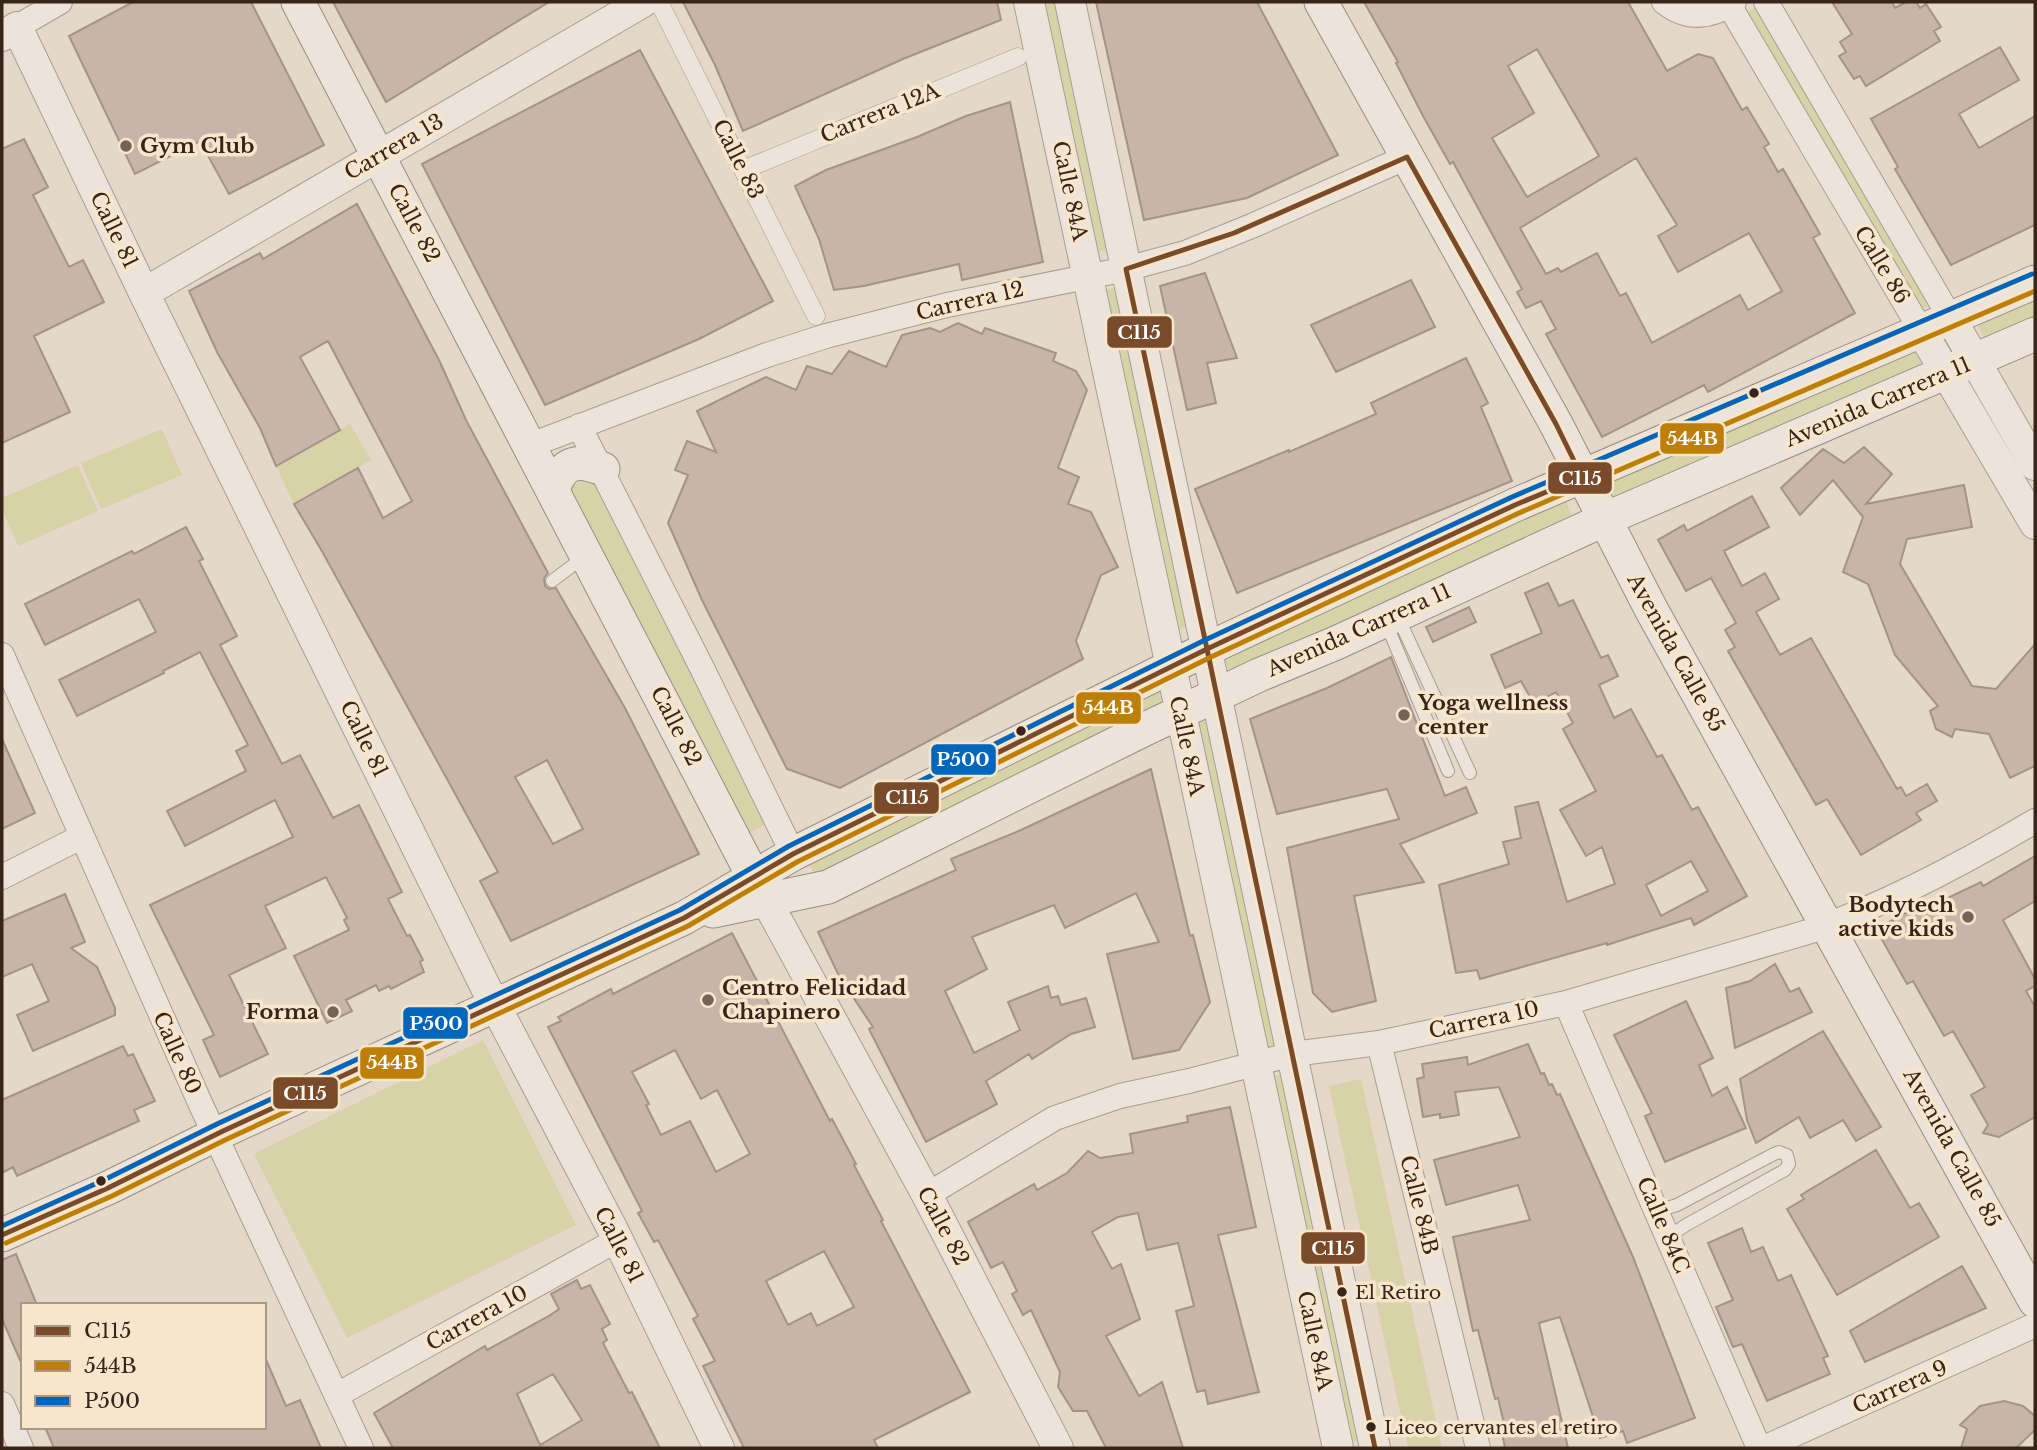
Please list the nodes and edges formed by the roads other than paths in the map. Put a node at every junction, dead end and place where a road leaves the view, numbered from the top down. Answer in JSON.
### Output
{"nodes":[{"id":1,"x":60,"y":2,"type":"edge"},
{"id":2,"x":298,"y":2,"type":"edge"},
{"id":3,"x":643,"y":2,"type":"edge"},
{"id":4,"x":659,"y":2,"type":"edge"},
{"id":5,"x":1030,"y":2,"type":"edge"},
{"id":6,"x":1070,"y":2,"type":"edge"},
{"id":7,"x":1321,"y":2,"type":"edge"},
{"id":8,"x":1664,"y":2,"type":"edge"},
{"id":9,"x":1766,"y":2,"type":"edge"},
{"id":10,"x":1731,"y":4,"type":"edge"},
{"id":11,"x":9,"y":31,"type":"edge"},
{"id":12,"x":1018,"y":57,"type":"dead end"},
{"id":13,"x":379,"y":156,"type":"junction"},
{"id":14,"x":1408,"y":157,"type":"junction"},
{"id":15,"x":743,"y":170,"type":"junction"},
{"id":16,"x":1126,"y":268,"type":"junction"},
{"id":17,"x":1089,"y":275,"type":"junction"},
{"id":18,"x":2035,"y":282,"type":"edge"},
{"id":19,"x":144,"y":293,"type":"junction"},
{"id":20,"x":816,"y":316,"type":"dead end"},
{"id":21,"x":1936,"y":326,"type":"junction"},
{"id":22,"x":2035,"y":334,"type":"edge"},
{"id":23,"x":1960,"y":367,"type":"junction"},
{"id":24,"x":579,"y":426,"type":"junction"},
{"id":25,"x":531,"y":445,"type":"junction"},
{"id":26,"x":2035,"y":465,"type":"edge"},
{"id":27,"x":603,"y":469,"type":"junction"},
{"id":28,"x":1583,"y":477,"type":"junction"},
{"id":29,"x":554,"y":489,"type":"junction"},
{"id":30,"x":1604,"y":520,"type":"junction"},
{"id":31,"x":2035,"y":524,"type":"edge"},
{"id":32,"x":587,"y":555,"type":"junction"},
{"id":33,"x":552,"y":581,"type":"dead end"},
{"id":34,"x":1390,"y":617,"type":"junction"},
{"id":35,"x":1208,"y":649,"type":"junction"},
{"id":36,"x":2,"y":655,"type":"edge"},
{"id":37,"x":1170,"y":666,"type":"junction"},
{"id":38,"x":1217,"y":694,"type":"junction"},
{"id":39,"x":1180,"y":712,"type":"junction"},
{"id":40,"x":1448,"y":771,"type":"dead end"},
{"id":41,"x":1469,"y":773,"type":"dead end"},
{"id":42,"x":2035,"y":821,"type":"edge"},
{"id":43,"x":81,"y":837,"type":"junction"},
{"id":44,"x":793,"y":854,"type":"junction"},
{"id":45,"x":2,"y":877,"type":"edge"},
{"id":46,"x":760,"y":888,"type":"junction"},
{"id":47,"x":1828,"y":925,"type":"junction"},
{"id":48,"x":1566,"y":1003,"type":"junction"},
{"id":49,"x":495,"y":1006,"type":"junction"},
{"id":50,"x":1379,"y":1043,"type":"junction"},
{"id":51,"x":1293,"y":1054,"type":"junction"},
{"id":52,"x":1256,"y":1062,"type":"junction"},
{"id":53,"x":216,"y":1135,"type":"junction"},
{"id":54,"x":927,"y":1195,"type":"junction"},
{"id":55,"x":1657,"y":1211,"type":"junction"},
{"id":56,"x":2,"y":1235,"type":"edge"},
{"id":57,"x":615,"y":1235,"type":"junction"},
{"id":58,"x":1668,"y":1237,"type":"junction"},
{"id":59,"x":2035,"y":1301,"type":"edge"},
{"id":60,"x":2035,"y":1325,"type":"edge"},
{"id":61,"x":334,"y":1389,"type":"junction"},
{"id":62,"x":2,"y":1404,"type":"edge"},
{"id":63,"x":21,"y":1448,"type":"edge"},
{"id":64,"x":361,"y":1448,"type":"edge"},
{"id":65,"x":719,"y":1448,"type":"edge"},
{"id":66,"x":1058,"y":1448,"type":"edge"},
{"id":67,"x":1338,"y":1448,"type":"edge"},
{"id":68,"x":1375,"y":1448,"type":"edge"},
{"id":69,"x":1478,"y":1448,"type":"edge"},
{"id":70,"x":1761,"y":1448,"type":"edge"}],
"edges":[{"from":1,"to":11,"type":"street"},
{"from":2,"to":13,"type":"main road","name":"Calle 82"},
{"from":3,"to":13,"type":"street","name":"Carrera 13"},
{"from":4,"to":15,"type":"street","name":"Calle 83"},
{"from":5,"to":17,"type":"street","name":"Calle 84A"},
{"from":6,"to":16,"type":"street","name":"Calle 84A"},
{"from":7,"to":14,"type":"main road","name":"Avenida Calle 85"},
{"from":8,"to":10,"type":"street"},
{"from":9,"to":21,"type":"street","name":"Calle 86"},
{"from":10,"to":21,"type":"street","name":"Calle 86"},
{"from":11,"to":19,"type":"street","name":"Calle 81"},
{"from":12,"to":15,"type":"street","name":"Carrera 12A"},
{"from":13,"to":19,"type":"street","name":"Carrera 13"},
{"from":13,"to":25,"type":"main road","name":"Calle 82"},
{"from":14,"to":16,"type":"street","name":"Carrera 12"},
{"from":14,"to":28,"type":"main road","name":"Avenida Calle 85"},
{"from":15,"to":20,"type":"street","name":"Calle 83"},
{"from":16,"to":17,"type":"street","name":"Carrera 12"},
{"from":16,"to":35,"type":"street","name":"Calle 84A"},
{"from":17,"to":24,"type":"street","name":"Carrera 12"},
{"from":17,"to":37,"type":"street","name":"Calle 84A"},
{"from":18,"to":21,"type":"main road","name":"Avenida Carrera 11"},
{"from":19,"to":49,"type":"street","name":"Calle 81"},
{"from":21,"to":23,"type":"street","name":"Calle 86"},
{"from":21,"to":28,"type":"main road","name":"Avenida Carrera 11"},
{"from":22,"to":23,"type":"main road","name":"Avenida Carrera 11"},
{"from":23,"to":26,"type":"street","name":"Calle 86"},
{"from":23,"to":30,"type":"main road","name":"Avenida Carrera 11"},
{"from":23,"to":31,"type":"street","name":"Calle 86"},
{"from":24,"to":25,"type":"street","name":"Carrera 12"},
{"from":24,"to":27,"type":"street"},
{"from":25,"to":29,"type":"main road","name":"Calle 82"},
{"from":27,"to":29,"type":"main road"},
{"from":27,"to":44,"type":"street"},
{"from":28,"to":30,"type":"main road","name":"Avenida Calle 85"},
{"from":28,"to":35,"type":"main road","name":"Avenida Carrera 11"},
{"from":29,"to":32,"type":"main road","name":"Calle 82"},
{"from":30,"to":34,"type":"main road","name":"Avenida Carrera 11"},
{"from":30,"to":47,"type":"main road","name":"Avenida Calle 85"},
{"from":32,"to":33,"type":"lane"},
{"from":32,"to":46,"type":"main road","name":"Calle 82"},
{"from":34,"to":38,"type":"main road","name":"Avenida Carrera 11"},
{"from":34,"to":40,"type":"lane"},
{"from":34,"to":41,"type":"lane"},
{"from":35,"to":37,"type":"main road","name":"Avenida Carrera 11"},
{"from":35,"to":38,"type":"street","name":"Calle 84A"},
{"from":36,"to":43,"type":"street","name":"Calle 80"},
{"from":37,"to":39,"type":"street","name":"Calle 84A"},
{"from":37,"to":44,"type":"main road","name":"Avenida Carrera 11"},
{"from":38,"to":39,"type":"main road","name":"Avenida Carrera 11"},
{"from":38,"to":51,"type":"street","name":"Calle 84A"},
{"from":39,"to":46,"type":"main road","name":"Avenida Carrera 11"},
{"from":39,"to":52,"type":"street","name":"Calle 84A"},
{"from":42,"to":47,"type":"street","name":"Carrera 10"},
{"from":43,"to":45,"type":"street"},
{"from":43,"to":53,"type":"street","name":"Calle 80"},
{"from":44,"to":46,"type":"main road","name":"Avenida Carrera 11"},
{"from":46,"to":49,"type":"main road","name":"Avenida Carrera 11"},
{"from":46,"to":54,"type":"street","name":"Calle 82"},
{"from":47,"to":48,"type":"street","name":"Carrera 10"},
{"from":47,"to":59,"type":"main road","name":"Avenida Calle 85"},
{"from":48,"to":50,"type":"street","name":"Carrera 10"},
{"from":48,"to":55,"type":"street","name":"Calle 84C"},
{"from":49,"to":53,"type":"main road","name":"Avenida Carrera 11"},
{"from":49,"to":57,"type":"street","name":"Calle 81"},
{"from":50,"to":51,"type":"street","name":"Carrera 10"},
{"from":50,"to":69,"type":"street","name":"Calle 84B"},
{"from":51,"to":52,"type":"street","name":"Carrera 10"},
{"from":51,"to":68,"type":"street","name":"Calle 84A"},
{"from":52,"to":54,"type":"street","name":"Carrera 10"},
{"from":52,"to":67,"type":"street","name":"Calle 84A"},
{"from":53,"to":56,"type":"main road","name":"Avenida Carrera 11"},
{"from":53,"to":61,"type":"street","name":"Calle 80"},
{"from":54,"to":66,"type":"street","name":"Calle 82"},
{"from":55,"to":58,"type":"street","name":"Calle 84C"},
{"from":55,"to":58,"type":"lane"},
{"from":57,"to":61,"type":"street","name":"Carrera 10"},
{"from":57,"to":65,"type":"street","name":"Calle 81"},
{"from":58,"to":70,"type":"street","name":"Calle 84C"},
{"from":60,"to":70,"type":"street","name":"Carrera 9"},
{"from":61,"to":64,"type":"street","name":"Calle 80"},
{"from":62,"to":63,"type":"street"}]}
